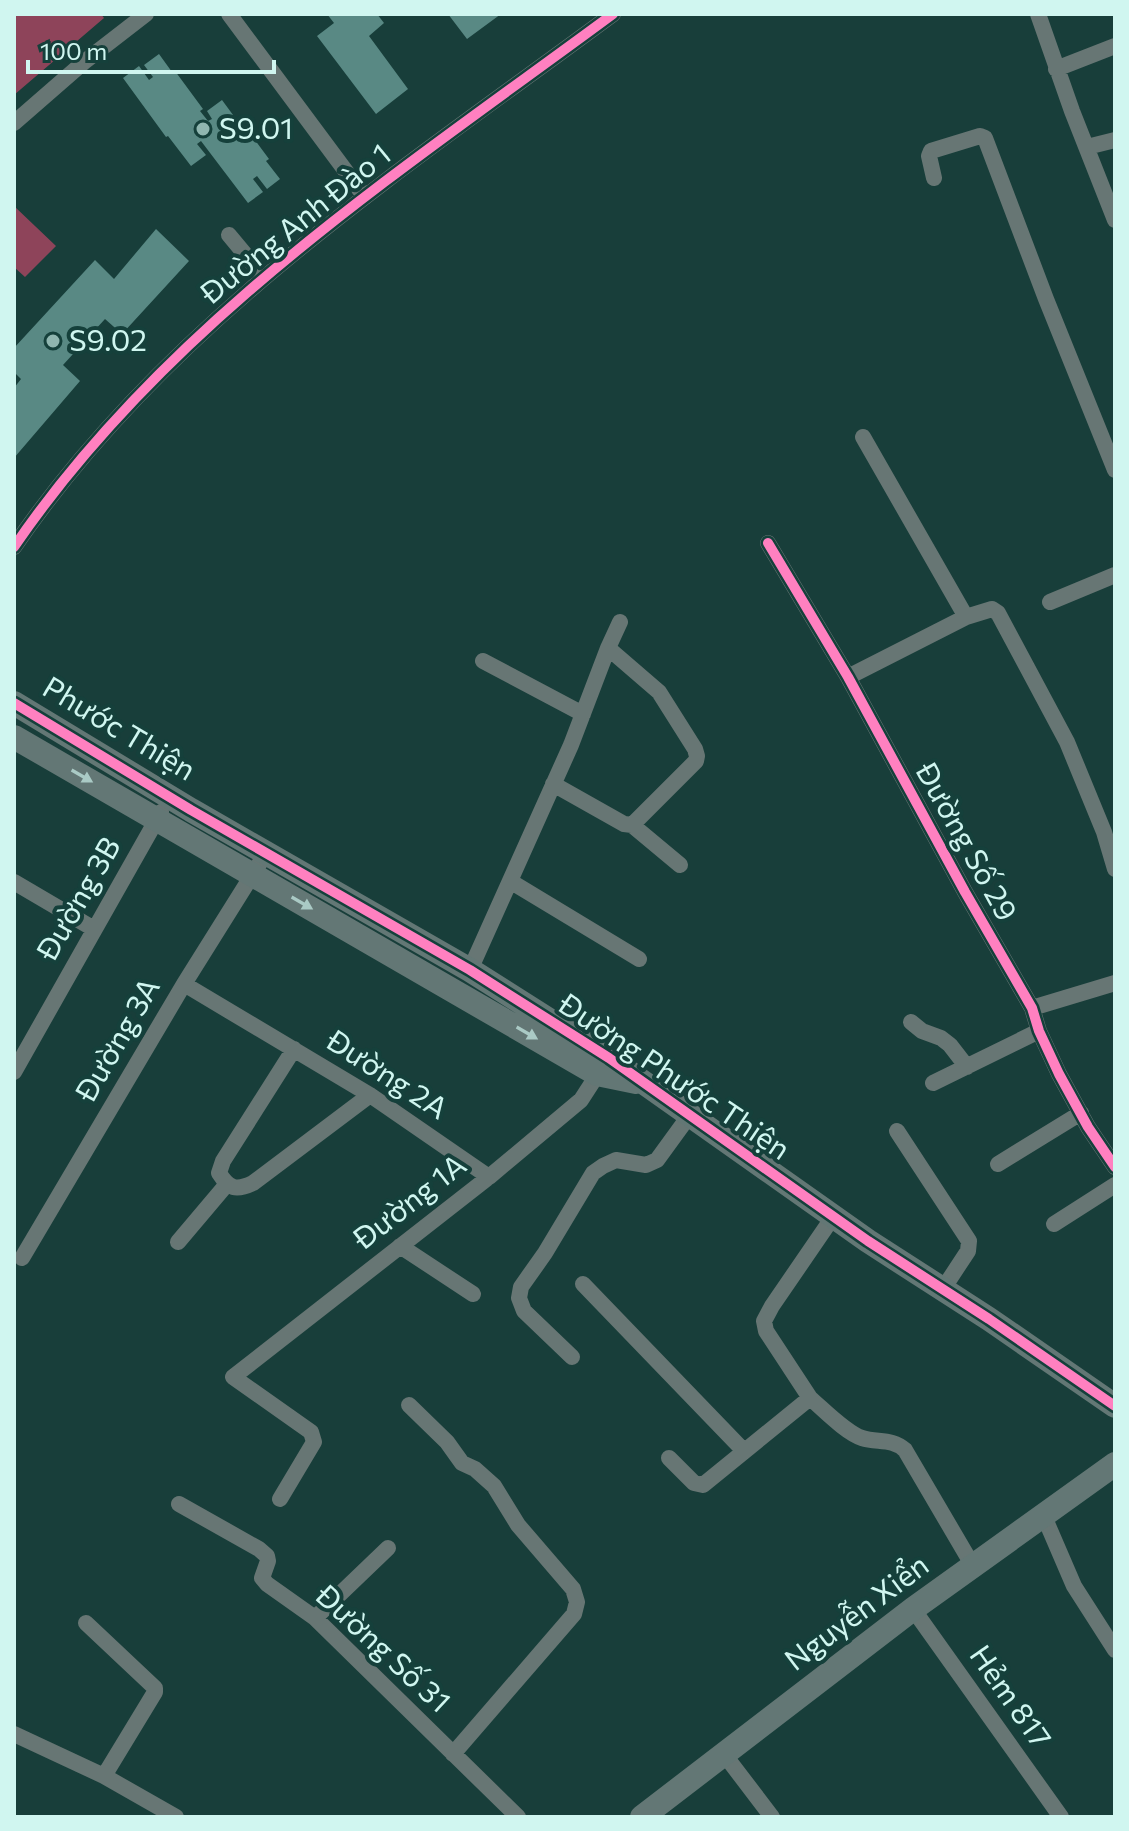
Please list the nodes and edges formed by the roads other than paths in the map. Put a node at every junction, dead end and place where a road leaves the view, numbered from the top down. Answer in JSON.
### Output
{"nodes":[{"id":1,"x":146,"y":14,"type":"edge"},
{"id":2,"x":229,"y":14,"type":"edge"},
{"id":3,"x":613,"y":14,"type":"edge"},
{"id":4,"x":1038,"y":14,"type":"edge"},
{"id":5,"x":1115,"y":46,"type":"edge"},
{"id":6,"x":1056,"y":69,"type":"junction"},
{"id":7,"x":14,"y":123,"type":"edge"},
{"id":8,"x":1115,"y":140,"type":"edge"},
{"id":9,"x":1087,"y":147,"type":"junction"},
{"id":10,"x":934,"y":178,"type":"dead end"},
{"id":11,"x":365,"y":197,"type":"junction"},
{"id":12,"x":1115,"y":220,"type":"edge"},
{"id":13,"x":229,"y":235,"type":"dead end"},
{"id":14,"x":264,"y":277,"type":"junction"},
{"id":15,"x":863,"y":437,"type":"dead end"},
{"id":16,"x":1115,"y":470,"type":"edge"},
{"id":17,"x":768,"y":543,"type":"dead end"},
{"id":18,"x":14,"y":547,"type":"edge"},
{"id":19,"x":1115,"y":575,"type":"edge"},
{"id":20,"x":1050,"y":602,"type":"dead end"},
{"id":21,"x":966,"y":617,"type":"junction"},
{"id":22,"x":620,"y":622,"type":"dead end"},
{"id":23,"x":608,"y":648,"type":"junction"},
{"id":24,"x":483,"y":661,"type":"dead end"},
{"id":25,"x":848,"y":677,"type":"junction"},
{"id":26,"x":14,"y":703,"type":"edge"},
{"id":27,"x":583,"y":714,"type":"junction"},
{"id":28,"x":14,"y":737,"type":"edge"},
{"id":29,"x":553,"y":784,"type":"junction"},
{"id":30,"x":169,"y":797,"type":"junction"},
{"id":31,"x":157,"y":820,"type":"junction"},
{"id":32,"x":185,"y":821,"type":"junction"},
{"id":33,"x":632,"y":825,"type":"junction"},
{"id":34,"x":249,"y":858,"type":"junction"},
{"id":35,"x":680,"y":865,"type":"dead end"},
{"id":36,"x":1115,"y":869,"type":"edge"},
{"id":37,"x":510,"y":881,"type":"junction"},
{"id":38,"x":14,"y":882,"type":"edge"},
{"id":39,"x":94,"y":929,"type":"junction"},
{"id":40,"x":639,"y":959,"type":"dead end"},
{"id":41,"x":470,"y":970,"type":"junction"},
{"id":42,"x":1115,"y":983,"type":"edge"},
{"id":43,"x":184,"y":984,"type":"junction"},
{"id":44,"x":1032,"y":1008,"type":"junction"},
{"id":45,"x":911,"y":1022,"type":"dead end"},
{"id":46,"x":1039,"y":1031,"type":"junction"},
{"id":47,"x":294,"y":1049,"type":"junction"},
{"id":48,"x":603,"y":1066,"type":"junction"},
{"id":49,"x":967,"y":1067,"type":"junction"},
{"id":50,"x":14,"y":1072,"type":"edge"},
{"id":51,"x":933,"y":1083,"type":"dead end"},
{"id":52,"x":370,"y":1095,"type":"junction"},
{"id":53,"x":1081,"y":1113,"type":"junction"},
{"id":54,"x":689,"y":1116,"type":"junction"},
{"id":55,"x":897,"y":1131,"type":"dead end"},
{"id":56,"x":998,"y":1164,"type":"dead end"},
{"id":57,"x":1115,"y":1167,"type":"edge"},
{"id":58,"x":489,"y":1177,"type":"junction"},
{"id":59,"x":227,"y":1184,"type":"junction"},
{"id":60,"x":1115,"y":1185,"type":"edge"},
{"id":61,"x":833,"y":1217,"type":"junction"},
{"id":62,"x":1054,"y":1224,"type":"dead end"},
{"id":63,"x":178,"y":1242,"type":"dead end"},
{"id":64,"x":400,"y":1246,"type":"junction"},
{"id":65,"x":22,"y":1258,"type":"dead end"},
{"id":66,"x":583,"y":1284,"type":"dead end"},
{"id":67,"x":943,"y":1289,"type":"junction"},
{"id":68,"x":473,"y":1294,"type":"dead end"},
{"id":69,"x":572,"y":1357,"type":"dead end"},
{"id":70,"x":810,"y":1398,"type":"junction"},
{"id":71,"x":409,"y":1405,"type":"dead end"},
{"id":72,"x":1115,"y":1406,"type":"edge"},
{"id":73,"x":744,"y":1451,"type":"junction"},
{"id":74,"x":669,"y":1458,"type":"dead end"},
{"id":75,"x":1115,"y":1464,"type":"edge"},
{"id":76,"x":280,"y":1499,"type":"dead end"},
{"id":77,"x":179,"y":1504,"type":"dead end"},
{"id":78,"x":1043,"y":1514,"type":"junction"},
{"id":79,"x":388,"y":1548,"type":"dead end"},
{"id":80,"x":973,"y":1566,"type":"junction"},
{"id":81,"x":913,"y":1609,"type":"junction"},
{"id":82,"x":315,"y":1618,"type":"junction"},
{"id":83,"x":86,"y":1623,"type":"dead end"},
{"id":84,"x":1115,"y":1650,"type":"edge"},
{"id":85,"x":14,"y":1734,"type":"edge"},
{"id":86,"x":453,"y":1754,"type":"junction"},
{"id":87,"x":724,"y":1754,"type":"junction"},
{"id":88,"x":104,"y":1776,"type":"junction"},
{"id":89,"x":176,"y":1817,"type":"edge"},
{"id":90,"x":518,"y":1817,"type":"edge"},
{"id":91,"x":642,"y":1817,"type":"edge"},
{"id":92,"x":772,"y":1817,"type":"edge"},
{"id":93,"x":1061,"y":1817,"type":"edge"}],
"edges":[{"from":1,"to":7,"type":"street"},
{"from":2,"to":11,"type":"street"},
{"from":3,"to":11,"type":"street","name":"Đường Anh Đào 1"},
{"from":4,"to":6,"type":"street"},
{"from":5,"to":6,"type":"street"},
{"from":6,"to":9,"type":"street"},
{"from":8,"to":9,"type":"street"},
{"from":9,"to":12,"type":"street"},
{"from":10,"to":16,"type":"street"},
{"from":11,"to":14,"type":"street","name":"Đường Anh Đào 1"},
{"from":13,"to":14,"type":"street"},
{"from":14,"to":18,"type":"street","name":"Đường Anh Đào 1"},
{"from":15,"to":21,"type":"street"},
{"from":17,"to":25,"type":"street","name":"Đường Số 29"},
{"from":19,"to":20,"type":"street"},
{"from":21,"to":25,"type":"street"},
{"from":21,"to":36,"type":"street"},
{"from":22,"to":23,"type":"street"},
{"from":23,"to":27,"type":"street"},
{"from":23,"to":33,"type":"street"},
{"from":24,"to":27,"type":"street"},
{"from":25,"to":44,"type":"street","name":"Đường Số 29"},
{"from":26,"to":30,"type":"street","name":"Phước Thiện"},
{"from":27,"to":29,"type":"street"},
{"from":28,"to":31,"type":"street","name":"Phước Thiện","one_way":true},
{"from":29,"to":33,"type":"street"},
{"from":29,"to":37,"type":"street"},
{"from":30,"to":31,"type":"street","name":"Đường 3B"},
{"from":30,"to":32,"type":"street","name":"Phước Thiện"},
{"from":31,"to":32,"type":"street","name":"Phước Thiện"},
{"from":31,"to":39,"type":"street","name":"Đường 3B"},
{"from":32,"to":34,"type":"street","name":"Đường Phước Thiện"},
{"from":33,"to":35,"type":"street"},
{"from":34,"to":41,"type":"street","name":"Đường Phước Thiện"},
{"from":34,"to":43,"type":"street","name":"Đường 3A"},
{"from":34,"to":48,"type":"street","name":"Đường Phước Thiện","one_way":true},
{"from":37,"to":40,"type":"street"},
{"from":37,"to":41,"type":"street"},
{"from":38,"to":39,"type":"street"},
{"from":39,"to":50,"type":"street","name":"Đường 3B"},
{"from":41,"to":48,"type":"street","name":"Đường Phước Thiện"},
{"from":42,"to":44,"type":"street"},
{"from":43,"to":47,"type":"street","name":"Đường 2A"},
{"from":43,"to":65,"type":"street","name":"Đường 3A"},
{"from":44,"to":46,"type":"street","name":"Đường Số 29"},
{"from":45,"to":49,"type":"street"},
{"from":46,"to":49,"type":"street"},
{"from":46,"to":53,"type":"street","name":"Đường Số 29"},
{"from":47,"to":52,"type":"street","name":"Đường 2A"},
{"from":47,"to":59,"type":"street","name":"Đường 2A"},
{"from":48,"to":54,"type":"street","name":"Đường Phước Thiện"},
{"from":48,"to":58,"type":"street","name":"Đường 1A"},
{"from":49,"to":51,"type":"street"},
{"from":52,"to":58,"type":"street","name":"Đường 2A"},
{"from":52,"to":59,"type":"street"},
{"from":53,"to":56,"type":"street"},
{"from":53,"to":57,"type":"street","name":"Đường Số 29"},
{"from":54,"to":61,"type":"street","name":"Đường Phước Thiện"},
{"from":54,"to":69,"type":"street"},
{"from":55,"to":67,"type":"street"},
{"from":58,"to":64,"type":"street","name":"Đường 1A"},
{"from":59,"to":63,"type":"street"},
{"from":60,"to":62,"type":"street"},
{"from":61,"to":67,"type":"street","name":"Đường Phước Thiện"},
{"from":61,"to":70,"type":"street"},
{"from":64,"to":68,"type":"street"},
{"from":64,"to":76,"type":"street","name":"Đường 1A"},
{"from":66,"to":73,"type":"street"},
{"from":67,"to":72,"type":"street","name":"Đường Phước Thiện"},
{"from":70,"to":73,"type":"street"},
{"from":70,"to":80,"type":"street"},
{"from":71,"to":86,"type":"street"},
{"from":73,"to":74,"type":"street"},
{"from":75,"to":78,"type":"street","name":"Nguyễn Xiển"},
{"from":77,"to":82,"type":"street","name":"Đường Số 31"},
{"from":78,"to":80,"type":"street","name":"Nguyễn Xiển"},
{"from":78,"to":84,"type":"street"},
{"from":79,"to":82,"type":"street"},
{"from":80,"to":81,"type":"street","name":"Nguyễn Xiển"},
{"from":81,"to":87,"type":"street","name":"Nguyễn Xiển"},
{"from":81,"to":93,"type":"street","name":"Hẻm 817"},
{"from":82,"to":86,"type":"street","name":"Đường Số 31"},
{"from":83,"to":88,"type":"street"},
{"from":85,"to":88,"type":"street"},
{"from":86,"to":90,"type":"street","name":"Đường Số 31"},
{"from":87,"to":91,"type":"street","name":"Nguyễn Xiển"},
{"from":87,"to":92,"type":"street"},
{"from":88,"to":89,"type":"street"}]}
